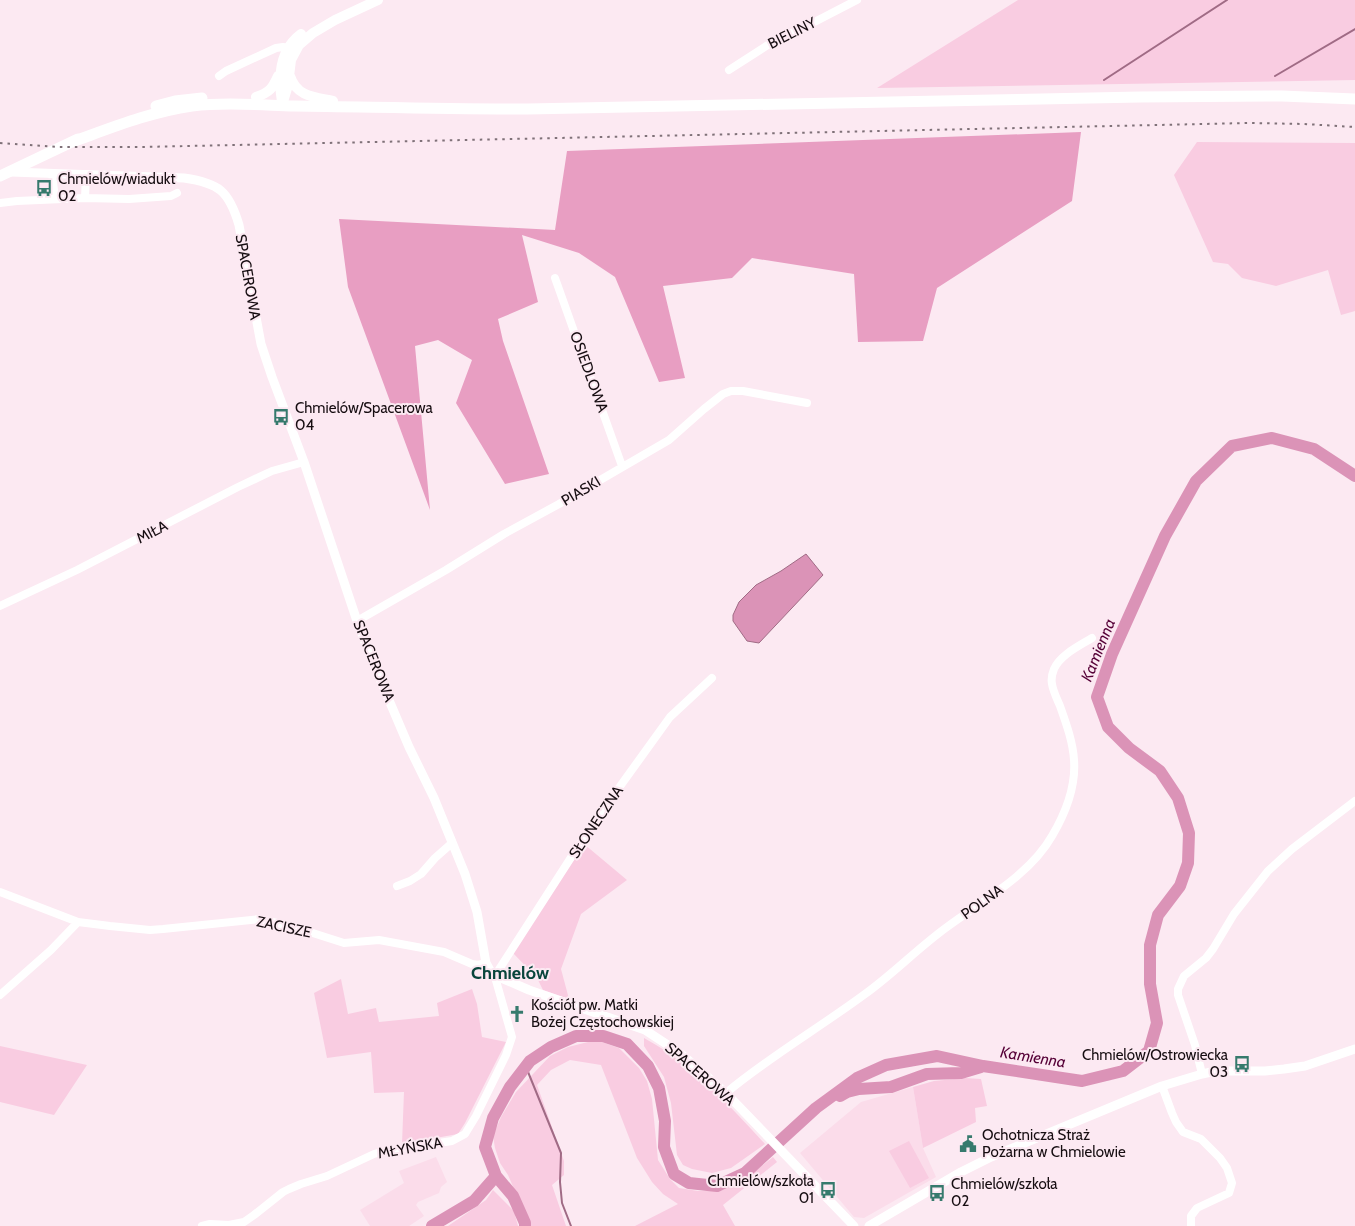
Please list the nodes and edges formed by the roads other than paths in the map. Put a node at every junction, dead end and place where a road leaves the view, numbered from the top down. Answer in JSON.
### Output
{"nodes":[{"id":1,"x":378,"y":0,"type":"edge"},
{"id":2,"x":857,"y":0,"type":"edge"},
{"id":3,"x":292,"y":49,"type":"junction"},
{"id":4,"x":729,"y":70,"type":"dead end"},
{"id":5,"x":285,"y":73,"type":"junction"},
{"id":6,"x":219,"y":76,"type":"dead end"},
{"id":7,"x":256,"y":97,"type":"junction"},
{"id":8,"x":1355,"y":98,"type":"edge"},
{"id":9,"x":282,"y":101,"type":"junction"},
{"id":10,"x":333,"y":101,"type":"junction"},
{"id":11,"x":391,"y":107,"type":"junction"},
{"id":12,"x":72,"y":142,"type":"junction"},
{"id":13,"x":0,"y":171,"type":"edge"},
{"id":14,"x":52,"y":174,"type":"junction"},
{"id":15,"x":86,"y":174,"type":"junction"},
{"id":16,"x":0,"y":176,"type":"edge"},
{"id":17,"x":177,"y":193,"type":"dead end"},
{"id":18,"x":85,"y":198,"type":"junction"},
{"id":19,"x":55,"y":199,"type":"junction"},
{"id":20,"x":0,"y":203,"type":"edge"},
{"id":21,"x":555,"y":278,"type":"dead end"},
{"id":22,"x":807,"y":402,"type":"dead end"},
{"id":23,"x":304,"y":462,"type":"junction"},
{"id":24,"x":622,"y":466,"type":"junction"},
{"id":25,"x":0,"y":606,"type":"edge"},
{"id":26,"x":357,"y":621,"type":"junction"},
{"id":27,"x":1092,"y":638,"type":"dead end"},
{"id":28,"x":712,"y":678,"type":"dead end"},
{"id":29,"x":1355,"y":801,"type":"edge"},
{"id":30,"x":452,"y":843,"type":"junction"},
{"id":31,"x":397,"y":886,"type":"dead end"},
{"id":32,"x":0,"y":892,"type":"edge"},
{"id":33,"x":78,"y":922,"type":"junction"},
{"id":34,"x":486,"y":963,"type":"junction"},
{"id":35,"x":495,"y":976,"type":"junction"},
{"id":36,"x":0,"y":994,"type":"edge"},
{"id":37,"x":1355,"y":1049,"type":"edge"},
{"id":38,"x":1202,"y":1074,"type":"junction"},
{"id":39,"x":1162,"y":1086,"type":"junction"},
{"id":40,"x":726,"y":1093,"type":"junction"},
{"id":41,"x":202,"y":1226,"type":"edge"},
{"id":42,"x":854,"y":1226,"type":"edge"},
{"id":43,"x":868,"y":1226,"type":"edge"},
{"id":44,"x":1191,"y":1226,"type":"edge"}],
"edges":[{"from":1,"to":3,"type":"main road"},
{"from":2,"to":4,"type":"street","name":"BIELINY"},
{"from":3,"to":5,"type":"main road"},
{"from":3,"to":6,"type":"street"},
{"from":5,"to":7,"type":"main road"},
{"from":5,"to":9,"type":"main road"},
{"from":5,"to":10,"type":"main road"},
{"from":7,"to":9,"type":"main road"},
{"from":7,"to":12,"type":"main road"},
{"from":8,"to":11,"type":"main road"},
{"from":9,"to":10,"type":"main road"},
{"from":9,"to":11,"type":"main road"},
{"from":9,"to":12,"type":"main road"},
{"from":10,"to":11,"type":"main road"},
{"from":12,"to":16,"type":"main road"},
{"from":13,"to":14,"type":"street","name":"SPACEROWA"},
{"from":14,"to":15,"type":"street","name":"SPACEROWA"},
{"from":14,"to":19,"type":"street"},
{"from":15,"to":18,"type":"street"},
{"from":15,"to":23,"type":"street","name":"SPACEROWA"},
{"from":17,"to":18,"type":"street"},
{"from":18,"to":19,"type":"street"},
{"from":19,"to":20,"type":"street"},
{"from":21,"to":24,"type":"street","name":"OSIEDLOWA"},
{"from":22,"to":24,"type":"street","name":"PIASKI"},
{"from":23,"to":25,"type":"street","name":"MIŁA"},
{"from":23,"to":26,"type":"street","name":"SPACEROWA"},
{"from":24,"to":26,"type":"street","name":"PIASKI"},
{"from":26,"to":30,"type":"street","name":"SPACEROWA"},
{"from":27,"to":40,"type":"street","name":"POLNA"},
{"from":28,"to":35,"type":"street","name":"SŁONECZNA"},
{"from":29,"to":38,"type":"street"},
{"from":30,"to":31,"type":"street"},
{"from":30,"to":34,"type":"street","name":"SPACEROWA"},
{"from":32,"to":33,"type":"street","name":"ZACISZE"},
{"from":33,"to":34,"type":"street","name":"ZACISZE"},
{"from":33,"to":36,"type":"street"},
{"from":34,"to":35,"type":"street","name":"SPACEROWA"},
{"from":35,"to":40,"type":"street","name":"SPACEROWA"},
{"from":35,"to":41,"type":"street","name":"MŁYŃSKA"},
{"from":37,"to":38,"type":"street"},
{"from":38,"to":39,"type":"street"},
{"from":39,"to":43,"type":"street"},
{"from":39,"to":44,"type":"street"},
{"from":40,"to":42,"type":"street","name":"SPACEROWA"}]}
